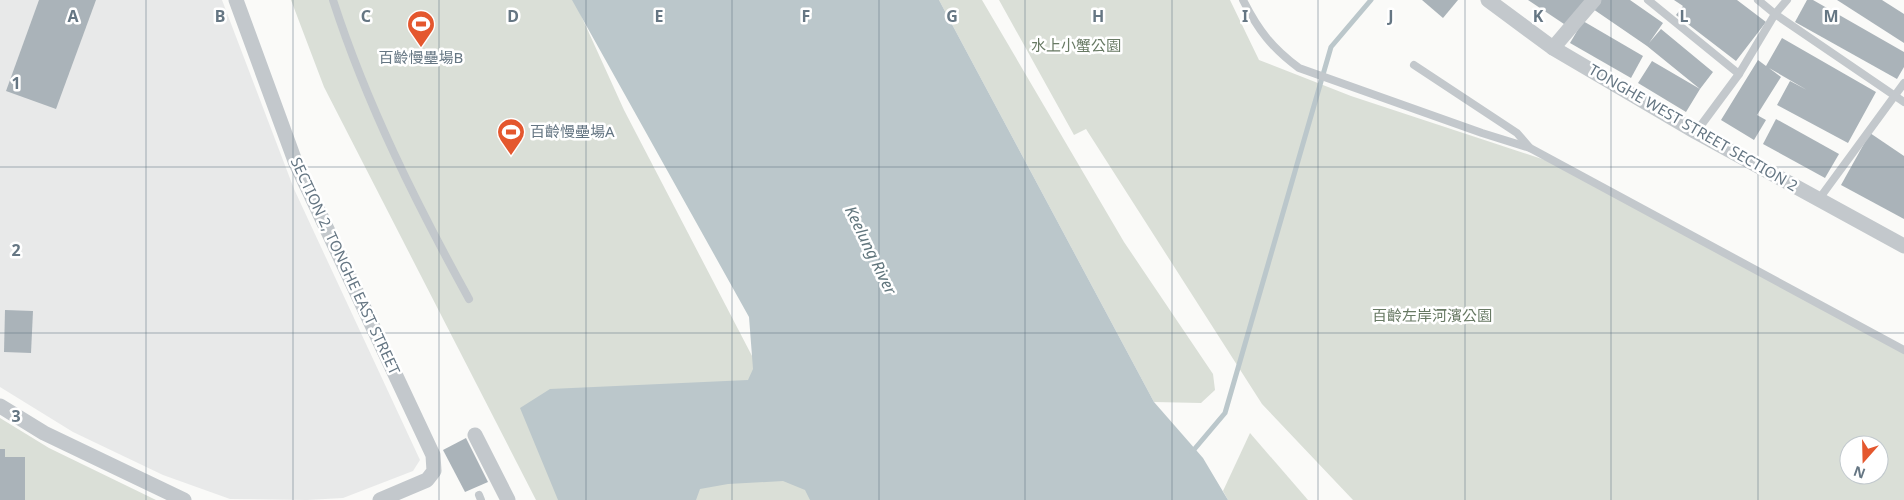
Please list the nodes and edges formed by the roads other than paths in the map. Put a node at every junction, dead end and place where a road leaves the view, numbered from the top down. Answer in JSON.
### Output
{"nodes":[{"id":1,"x":236,"y":0,"type":"edge"},
{"id":2,"x":333,"y":0,"type":"edge"},
{"id":3,"x":1243,"y":0,"type":"edge"},
{"id":4,"x":1488,"y":0,"type":"edge"},
{"id":5,"x":1594,"y":0,"type":"edge"},
{"id":6,"x":1648,"y":0,"type":"edge"},
{"id":7,"x":1758,"y":0,"type":"edge"},
{"id":8,"x":1787,"y":0,"type":"edge"},
{"id":9,"x":1775,"y":14,"type":"junction"},
{"id":10,"x":1553,"y":48,"type":"junction"},
{"id":11,"x":1414,"y":65,"type":"dead end"},
{"id":12,"x":1739,"y":74,"type":"junction"},
{"id":13,"x":1904,"y":82,"type":"edge"},
{"id":14,"x":1894,"y":96,"type":"junction"},
{"id":15,"x":1904,"y":102,"type":"edge"},
{"id":16,"x":1696,"y":132,"type":"junction"},
{"id":17,"x":1530,"y":148,"type":"junction"},
{"id":18,"x":1819,"y":199,"type":"junction"},
{"id":19,"x":1904,"y":246,"type":"edge"},
{"id":20,"x":469,"y":300,"type":"dead end"},
{"id":21,"x":1904,"y":350,"type":"edge"},
{"id":22,"x":0,"y":406,"type":"edge"},
{"id":23,"x":475,"y":435,"type":"dead end"},
{"id":24,"x":390,"y":499,"type":"edge"},
{"id":25,"x":184,"y":500,"type":"edge"},
{"id":26,"x":508,"y":500,"type":"edge"}],
"edges":[{"from":1,"to":24,"type":"street","name":"SECTION 2, TONGHE EAST STREET"},
{"from":2,"to":20,"type":"lane"},
{"from":3,"to":17,"type":"lane"},
{"from":4,"to":10,"type":"street","name":"TONGHE WEST STREET SECTION 2"},
{"from":5,"to":10,"type":"street"},
{"from":6,"to":12,"type":"lane"},
{"from":7,"to":9,"type":"lane"},
{"from":8,"to":9,"type":"lane"},
{"from":9,"to":12,"type":"lane"},
{"from":9,"to":14,"type":"lane"},
{"from":10,"to":16,"type":"street","name":"TONGHE WEST STREET SECTION 2"},
{"from":11,"to":17,"type":"lane"},
{"from":12,"to":16,"type":"lane"},
{"from":13,"to":14,"type":"lane"},
{"from":14,"to":15,"type":"lane"},
{"from":14,"to":18,"type":"lane"},
{"from":16,"to":18,"type":"street","name":"TONGHE WEST STREET SECTION 2"},
{"from":17,"to":21,"type":"lane"},
{"from":18,"to":19,"type":"street","name":"TONGHE WEST STREET SECTION 2"},
{"from":22,"to":25,"type":"street"},
{"from":23,"to":26,"type":"street"}]}
